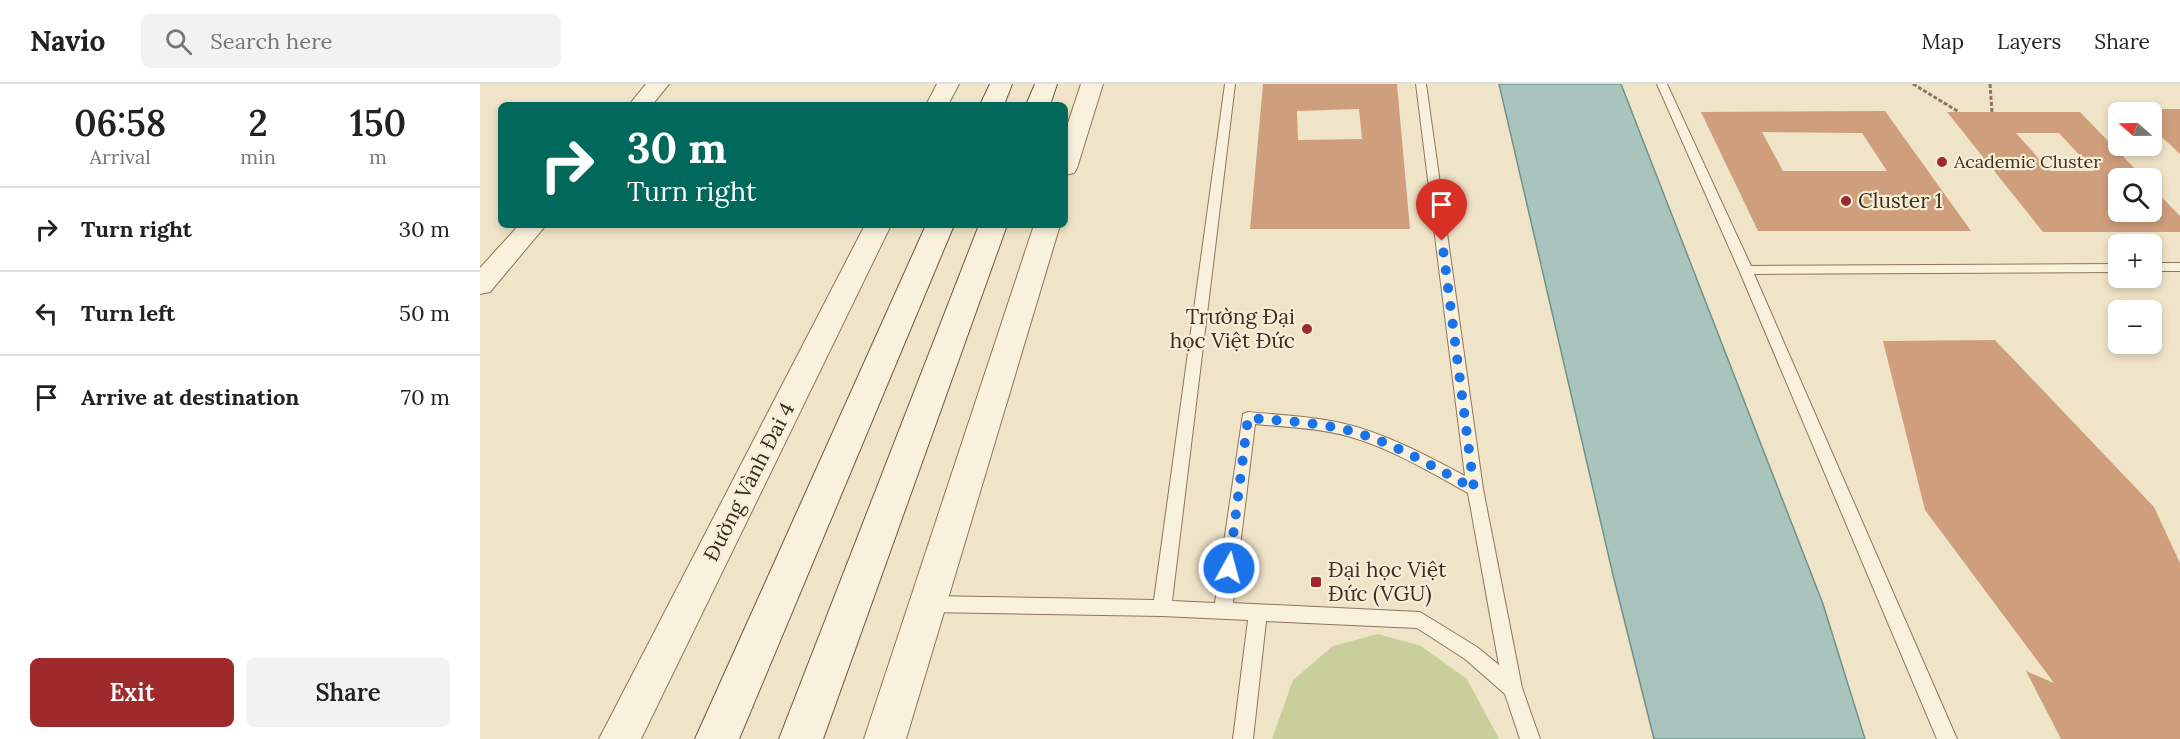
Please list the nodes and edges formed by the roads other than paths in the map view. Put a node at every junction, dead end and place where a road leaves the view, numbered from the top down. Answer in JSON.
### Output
{"nodes":[{"id":1,"x":658,"y":84,"type":"edge"},
{"id":2,"x":948,"y":84,"type":"edge"},
{"id":3,"x":1001,"y":84,"type":"edge"},
{"id":4,"x":1046,"y":84,"type":"edge"},
{"id":5,"x":1092,"y":84,"type":"edge"},
{"id":6,"x":1230,"y":84,"type":"edge"},
{"id":7,"x":1420,"y":84,"type":"edge"},
{"id":8,"x":1662,"y":84,"type":"edge"},
{"id":9,"x":643,"y":102,"type":"edge"},
{"id":10,"x":939,"y":102,"type":"edge"},
{"id":11,"x":993,"y":102,"type":"edge"},
{"id":12,"x":1039,"y":102,"type":"edge"},
{"id":13,"x":1068,"y":159,"type":"edge"},
{"id":14,"x":530,"y":228,"type":"edge"},
{"id":15,"x":876,"y":228,"type":"edge"},
{"id":16,"x":939,"y":228,"type":"edge"},
{"id":17,"x":992,"y":228,"type":"edge"},
{"id":18,"x":1046,"y":228,"type":"edge"},
{"id":19,"x":2108,"y":267,"type":"edge"},
{"id":20,"x":2162,"y":267,"type":"edge"},
{"id":21,"x":2180,"y":267,"type":"edge"},
{"id":22,"x":1746,"y":270,"type":"junction"},
{"id":23,"x":480,"y":285,"type":"edge"},
{"id":24,"x":1474,"y":489,"type":"junction"},
{"id":25,"x":927,"y":604,"type":"junction"},
{"id":26,"x":1162,"y":608,"type":"junction"},
{"id":27,"x":1223,"y":610,"type":"junction"},
{"id":28,"x":1257,"y":612,"type":"junction"},
{"id":29,"x":1514,"y":688,"type":"junction"},
{"id":30,"x":620,"y":739,"type":"edge"},
{"id":31,"x":717,"y":739,"type":"edge"},
{"id":32,"x":801,"y":739,"type":"edge"},
{"id":33,"x":885,"y":739,"type":"edge"},
{"id":34,"x":1243,"y":739,"type":"edge"},
{"id":35,"x":1530,"y":739,"type":"edge"},
{"id":36,"x":1947,"y":739,"type":"edge"}],
"edges":[{"from":1,"to":9,"type":"street"},
{"from":2,"to":10,"type":"street"},
{"from":3,"to":11,"type":"main road"},
{"from":4,"to":12,"type":"main road"},
{"from":5,"to":13,"type":"street"},
{"from":6,"to":26,"type":"lane"},
{"from":7,"to":24,"type":"lane"},
{"from":8,"to":22,"type":"lane"},
{"from":14,"to":23,"type":"street"},
{"from":15,"to":30,"type":"street","name":"Đường Vành Đai 4"},
{"from":16,"to":31,"type":"main road"},
{"from":17,"to":32,"type":"main road"},
{"from":18,"to":25,"type":"street"},
{"from":19,"to":22,"type":"lane"},
{"from":20,"to":21,"type":"lane"},
{"from":22,"to":36,"type":"lane"},
{"from":24,"to":27,"type":"lane"},
{"from":24,"to":29,"type":"lane"},
{"from":25,"to":26,"type":"lane"},
{"from":25,"to":33,"type":"street"},
{"from":26,"to":27,"type":"lane"},
{"from":27,"to":28,"type":"lane"},
{"from":28,"to":29,"type":"lane"},
{"from":28,"to":34,"type":"lane"},
{"from":29,"to":35,"type":"lane"}]}
